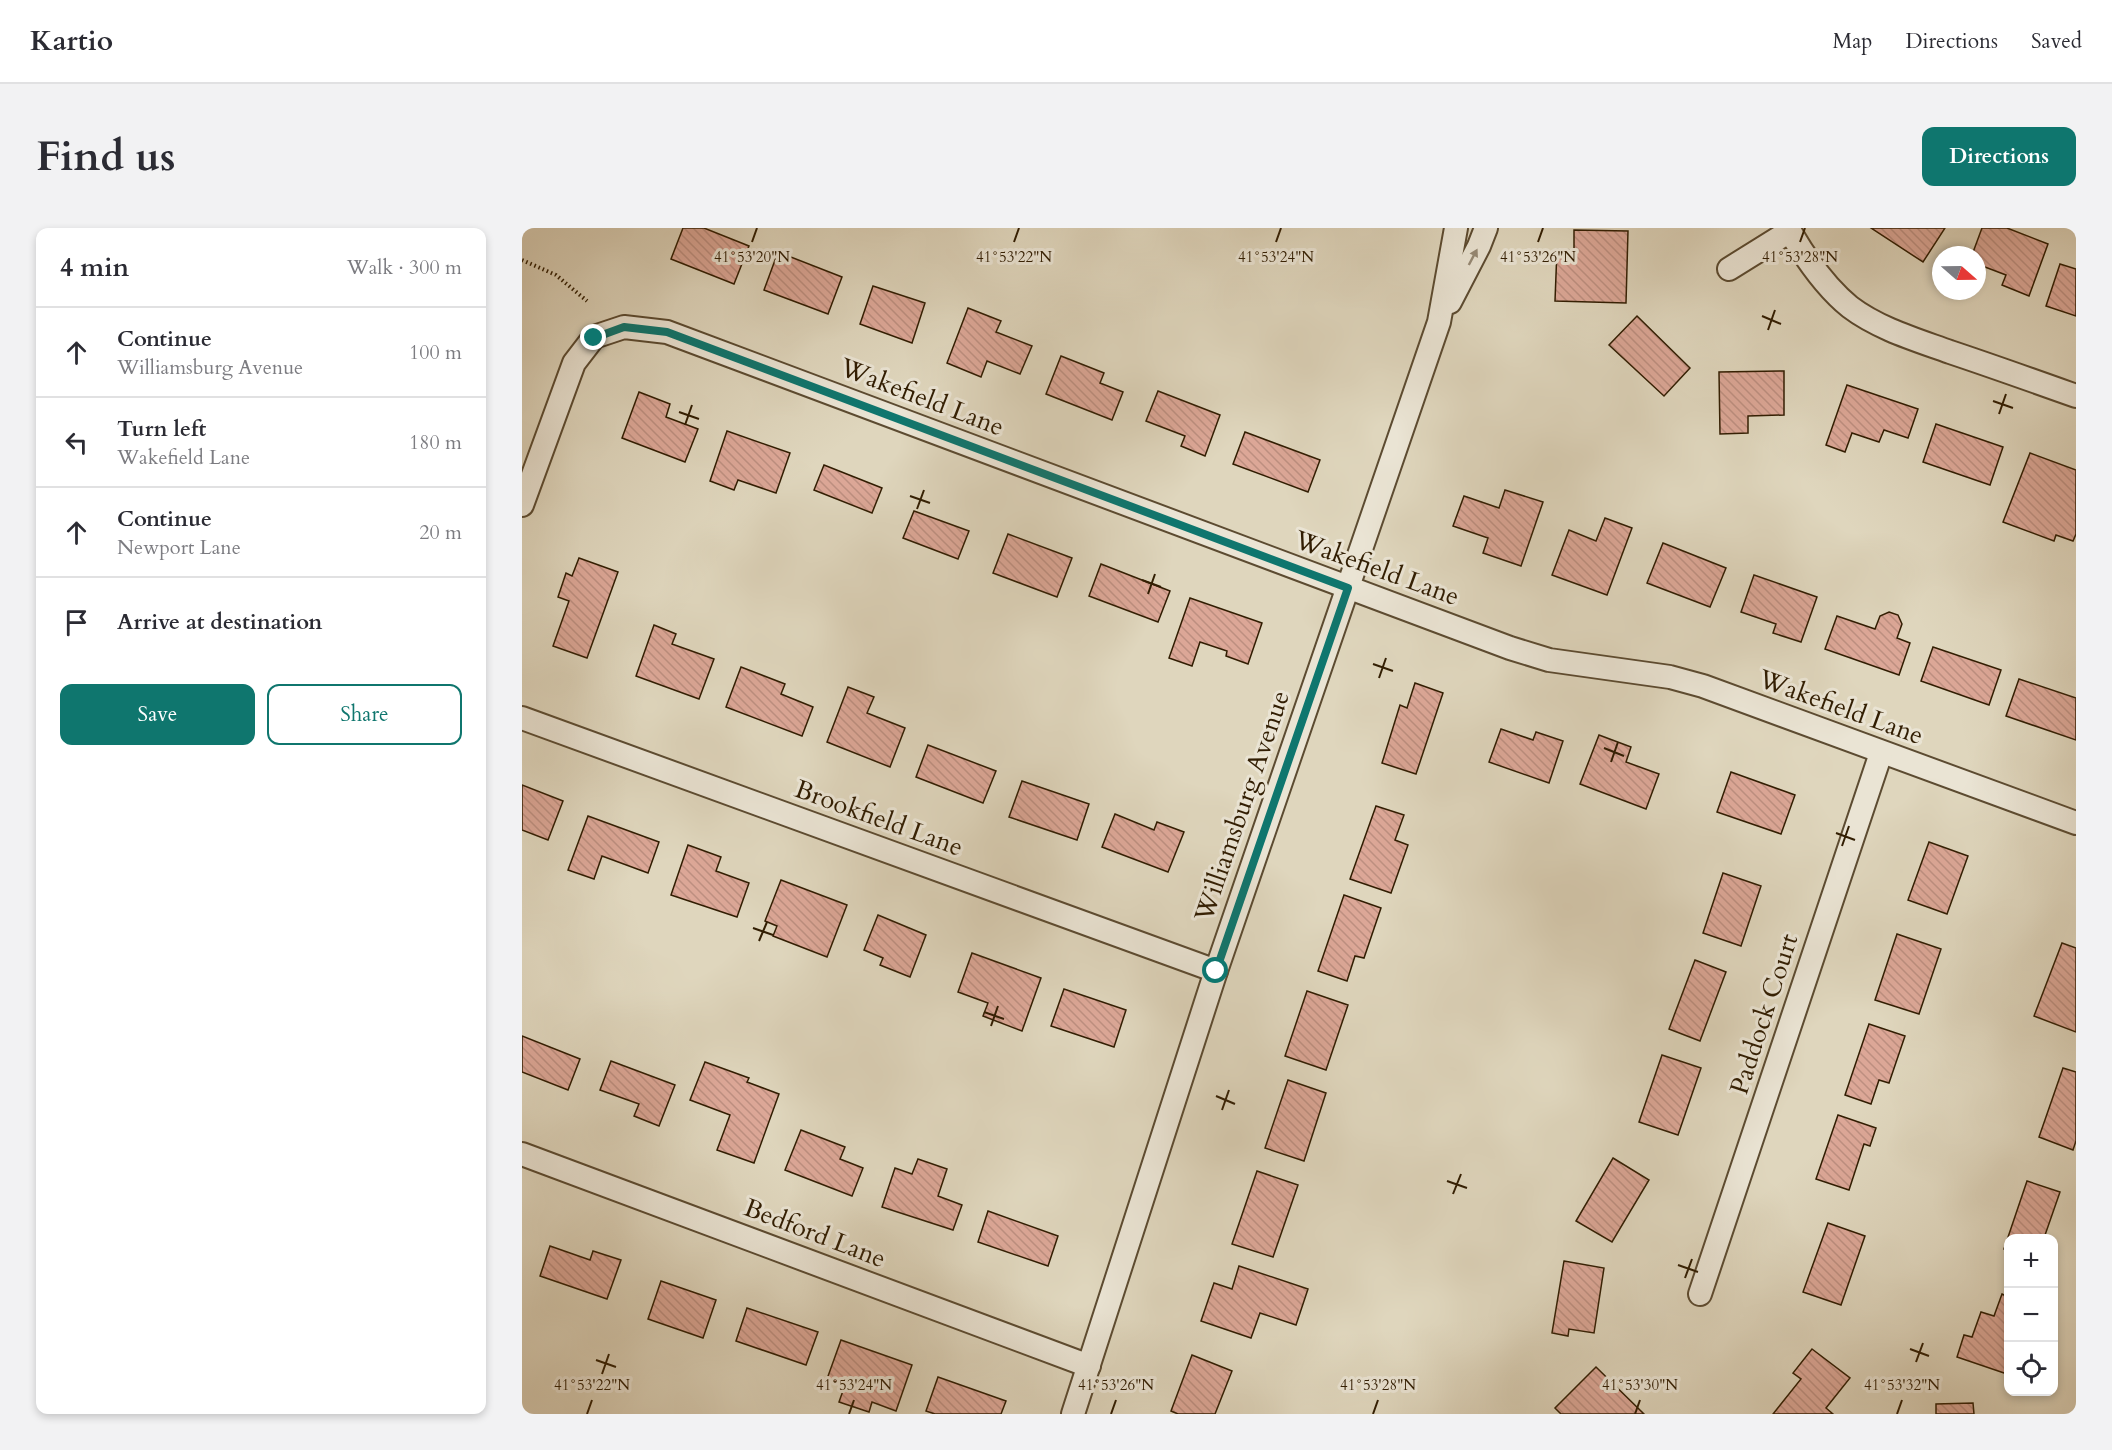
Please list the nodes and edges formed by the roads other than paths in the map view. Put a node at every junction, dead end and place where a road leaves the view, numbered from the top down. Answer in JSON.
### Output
{"nodes":[{"id":1,"x":1456,"y":228,"type":"edge"},
{"id":2,"x":1486,"y":228,"type":"edge"},
{"id":3,"x":1789,"y":230,"type":"edge"},
{"id":4,"x":1729,"y":269,"type":"dead end"},
{"id":5,"x":1439,"y":322,"type":"junction"},
{"id":6,"x":2076,"y":396,"type":"edge"},
{"id":7,"x":522,"y":505,"type":"edge"},
{"id":8,"x":1348,"y":588,"type":"junction"},
{"id":9,"x":522,"y":718,"type":"edge"},
{"id":10,"x":1881,"y":753,"type":"junction"},
{"id":11,"x":2076,"y":823,"type":"edge"},
{"id":12,"x":1216,"y":971,"type":"junction"},
{"id":13,"x":522,"y":1154,"type":"edge"},
{"id":14,"x":1700,"y":1294,"type":"dead end"},
{"id":15,"x":1089,"y":1366,"type":"junction"},
{"id":16,"x":1073,"y":1414,"type":"edge"}],
"edges":[{"from":1,"to":5,"type":"street","name":"Williamsburg Avenue"},
{"from":5,"to":2,"type":"street","name":"Williamsburg Avenue","one_way":true},
{"from":3,"to":4,"type":"street"},
{"from":3,"to":6,"type":"street"},
{"from":5,"to":8,"type":"street","name":"Williamsburg Avenue"},
{"from":7,"to":8,"type":"street","name":"Wakefield Lane"},
{"from":8,"to":10,"type":"street","name":"Wakefield Lane"},
{"from":8,"to":12,"type":"street","name":"Williamsburg Avenue"},
{"from":9,"to":12,"type":"street","name":"Brookfield Lane"},
{"from":10,"to":11,"type":"street","name":"Wakefield Lane"},
{"from":10,"to":14,"type":"street","name":"Paddock Court"},
{"from":12,"to":15,"type":"street","name":"Williamsburg Avenue"},
{"from":13,"to":15,"type":"street","name":"Bedford Lane"},
{"from":15,"to":16,"type":"street","name":"Williamsburg Avenue"}]}
